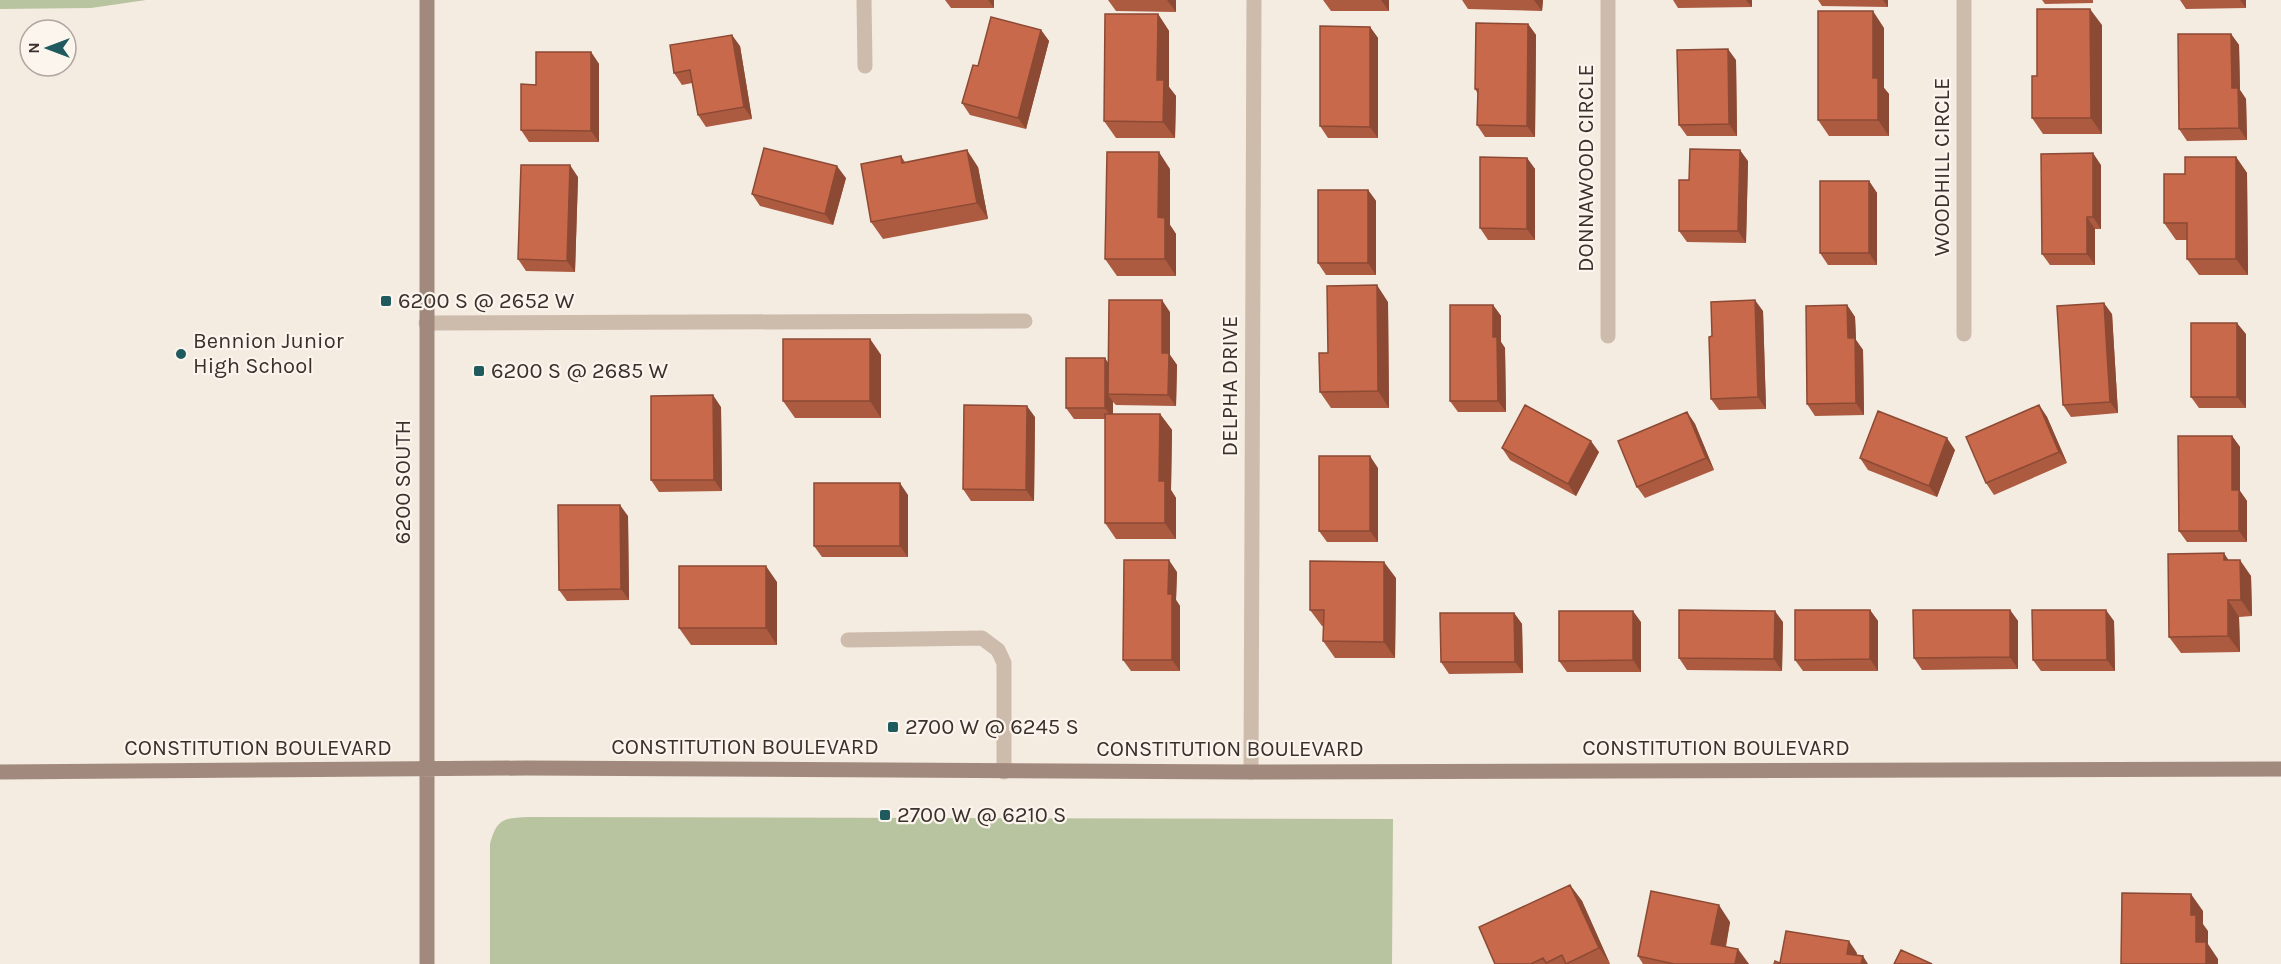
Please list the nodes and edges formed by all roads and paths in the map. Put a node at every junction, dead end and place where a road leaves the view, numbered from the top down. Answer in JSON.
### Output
{"nodes":[{"id":1,"x":427,"y":0,"type":"edge"},
{"id":2,"x":864,"y":0,"type":"edge"},
{"id":3,"x":1254,"y":0,"type":"edge"},
{"id":4,"x":1608,"y":0,"type":"edge"},
{"id":5,"x":1964,"y":0,"type":"edge"},
{"id":6,"x":864,"y":66,"type":"dead end"},
{"id":7,"x":1026,"y":321,"type":"dead end"},
{"id":8,"x":426,"y":323,"type":"junction"},
{"id":9,"x":1964,"y":334,"type":"dead end"},
{"id":10,"x":1608,"y":336,"type":"dead end"},
{"id":11,"x":848,"y":640,"type":"dead end"},
{"id":12,"x":2281,"y":769,"type":"edge"},
{"id":13,"x":427,"y":770,"type":"junction"},
{"id":14,"x":0,"y":772,"type":"edge"},
{"id":15,"x":1004,"y":772,"type":"junction"},
{"id":16,"x":1251,"y":772,"type":"junction"},
{"id":17,"x":426,"y":964,"type":"edge"}],
"edges":[{"from":1,"to":8,"type":"main road","name":"6200 SOUTH"},
{"from":2,"to":6,"type":"street"},
{"from":3,"to":16,"type":"street","name":"DELPHA DRIVE"},
{"from":4,"to":10,"type":"street","name":"DONNAWOOD CIRCLE"},
{"from":5,"to":9,"type":"street","name":"WOODHILL CIRCLE"},
{"from":7,"to":8,"type":"street"},
{"from":8,"to":13,"type":"main road","name":"6200 SOUTH"},
{"from":11,"to":15,"type":"street"},
{"from":12,"to":16,"type":"main road","name":"CONSTITUTION BOULEVARD"},
{"from":13,"to":14,"type":"main road","name":"CONSTITUTION BOULEVARD"},
{"from":13,"to":15,"type":"main road","name":"CONSTITUTION BOULEVARD"},
{"from":13,"to":17,"type":"main road","name":"6200 SOUTH"},
{"from":15,"to":16,"type":"main road","name":"CONSTITUTION BOULEVARD"}]}
